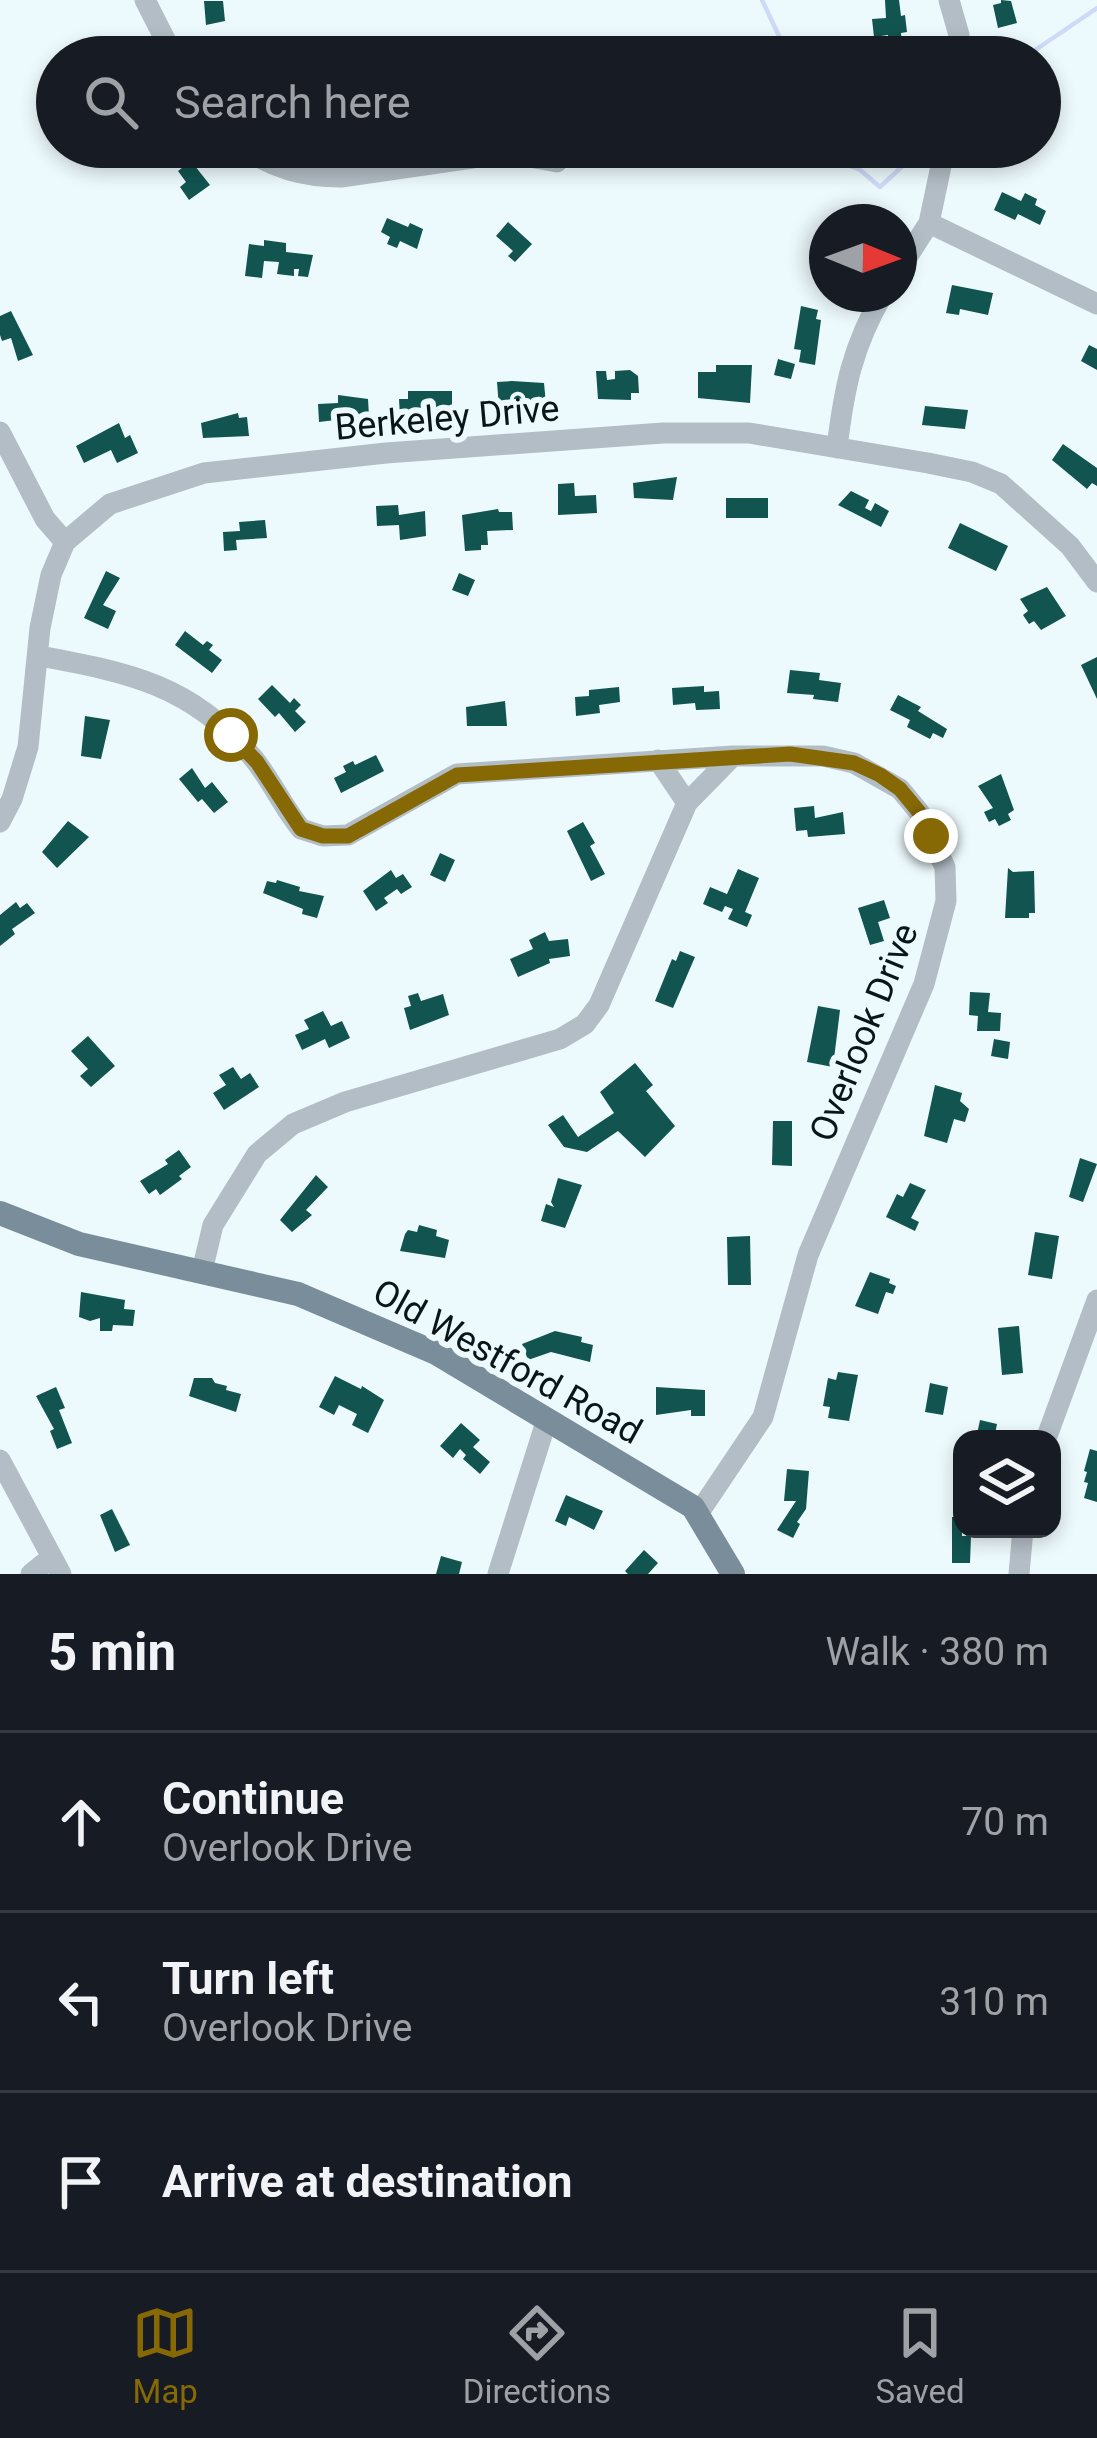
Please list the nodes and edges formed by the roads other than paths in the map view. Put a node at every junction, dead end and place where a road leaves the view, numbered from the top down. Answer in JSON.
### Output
{"nodes":[{"id":1,"x":145,"y":0,"type":"edge"},
{"id":2,"x":950,"y":0,"type":"edge"},
{"id":3,"x":163,"y":36,"type":"edge"},
{"id":4,"x":959,"y":36,"type":"edge"},
{"id":5,"x":282,"y":168,"type":"edge"},
{"id":6,"x":386,"y":168,"type":"edge"},
{"id":7,"x":940,"y":168,"type":"edge"},
{"id":8,"x":928,"y":224,"type":"junction"},
{"id":9,"x":917,"y":241,"type":"edge"},
{"id":10,"x":1097,"y":304,"type":"edge"},
{"id":11,"x":872,"y":312,"type":"edge"},
{"id":12,"x":0,"y":432,"type":"edge"},
{"id":13,"x":837,"y":448,"type":"junction"},
{"id":14,"x":65,"y":542,"type":"junction"},
{"id":15,"x":1097,"y":582,"type":"edge"},
{"id":16,"x":39,"y":656,"type":"junction"},
{"id":17,"x":733,"y":756,"type":"junction"},
{"id":18,"x":658,"y":760,"type":"junction"},
{"id":19,"x":687,"y":803,"type":"junction"},
{"id":20,"x":0,"y":823,"type":"edge"},
{"id":21,"x":0,"y":1213,"type":"edge"},
{"id":22,"x":202,"y":1271,"type":"junction"},
{"id":23,"x":1097,"y":1300,"type":"edge"},
{"id":24,"x":547,"y":1419,"type":"junction"},
{"id":25,"x":1049,"y":1430,"type":"edge"},
{"id":26,"x":0,"y":1460,"type":"edge"},
{"id":27,"x":698,"y":1514,"type":"junction"},
{"id":28,"x":1022,"y":1538,"type":"edge"},
{"id":29,"x":57,"y":1566,"type":"edge"},
{"id":30,"x":32,"y":1574,"type":"edge"},
{"id":31,"x":498,"y":1574,"type":"edge"},
{"id":32,"x":733,"y":1574,"type":"edge"},
{"id":33,"x":1019,"y":1574,"type":"edge"}],
"edges":[{"from":1,"to":3,"type":"street"},
{"from":2,"to":4,"type":"street"},
{"from":5,"to":6,"type":"street"},
{"from":7,"to":8,"type":"street"},
{"from":8,"to":9,"type":"street"},
{"from":8,"to":10,"type":"street"},
{"from":11,"to":13,"type":"street"},
{"from":12,"to":14,"type":"street"},
{"from":13,"to":14,"type":"street","name":"Berkeley Drive"},
{"from":13,"to":15,"type":"street","name":"Berkeley Drive"},
{"from":14,"to":16,"type":"street"},
{"from":16,"to":18,"type":"street","name":"Overlook Drive"},
{"from":16,"to":20,"type":"street"},
{"from":17,"to":18,"type":"street","name":"Overlook Drive"},
{"from":17,"to":19,"type":"street"},
{"from":17,"to":27,"type":"street","name":"Overlook Drive"},
{"from":18,"to":19,"type":"street"},
{"from":19,"to":22,"type":"street"},
{"from":21,"to":22,"type":"main road","name":"Old Westford Road"},
{"from":22,"to":24,"type":"main road","name":"Old Westford Road"},
{"from":23,"to":25,"type":"street"},
{"from":24,"to":27,"type":"main road","name":"Old Westford Road"},
{"from":24,"to":31,"type":"street"},
{"from":26,"to":29,"type":"street"},
{"from":27,"to":32,"type":"main road","name":"Old Westford Road"},
{"from":28,"to":33,"type":"street"},
{"from":29,"to":30,"type":"street"}]}
